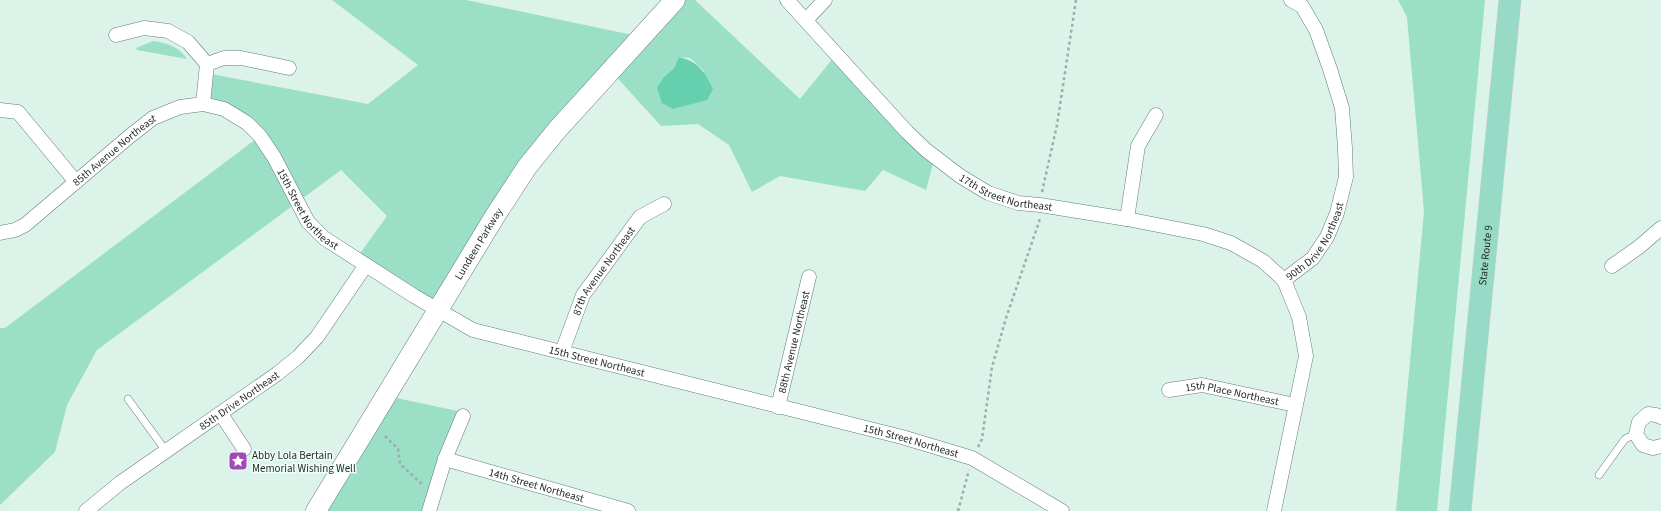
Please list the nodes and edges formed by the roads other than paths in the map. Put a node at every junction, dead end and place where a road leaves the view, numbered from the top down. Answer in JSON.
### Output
{"nodes":[{"id":1,"x":675,"y":0,"type":"edge"},
{"id":2,"x":786,"y":0,"type":"edge"},
{"id":3,"x":825,"y":0,"type":"edge"},
{"id":4,"x":1291,"y":0,"type":"edge"},
{"id":5,"x":1510,"y":0,"type":"edge"},
{"id":6,"x":806,"y":20,"type":"junction"},
{"id":7,"x":116,"y":34,"type":"dead end"},
{"id":8,"x":207,"y":64,"type":"junction"},
{"id":9,"x":288,"y":68,"type":"dead end"},
{"id":10,"x":203,"y":104,"type":"junction"},
{"id":11,"x":0,"y":110,"type":"edge"},
{"id":12,"x":1156,"y":115,"type":"dead end"},
{"id":13,"x":76,"y":182,"type":"junction"},
{"id":14,"x":664,"y":204,"type":"dead end"},
{"id":15,"x":1127,"y":219,"type":"junction"},
{"id":16,"x":1661,"y":228,"type":"edge"},
{"id":17,"x":0,"y":233,"type":"edge"},
{"id":18,"x":366,"y":265,"type":"junction"},
{"id":19,"x":1612,"y":266,"type":"dead end"},
{"id":20,"x":809,"y":277,"type":"dead end"},
{"id":21,"x":1284,"y":280,"type":"junction"},
{"id":22,"x":439,"y":310,"type":"junction"},
{"id":23,"x":562,"y":352,"type":"junction"},
{"id":24,"x":1169,"y":390,"type":"dead end"},
{"id":25,"x":128,"y":399,"type":"dead end"},
{"id":26,"x":1295,"y":405,"type":"junction"},
{"id":27,"x":778,"y":407,"type":"junction"},
{"id":28,"x":220,"y":414,"type":"junction"},
{"id":29,"x":463,"y":416,"type":"dead end"},
{"id":30,"x":1661,"y":417,"type":"edge"},
{"id":31,"x":1636,"y":434,"type":"junction"},
{"id":32,"x":1661,"y":446,"type":"edge"},
{"id":33,"x":244,"y":449,"type":"dead end"},
{"id":34,"x":166,"y":451,"type":"junction"},
{"id":35,"x":445,"y":459,"type":"junction"},
{"id":36,"x":1599,"y":475,"type":"dead end"},
{"id":37,"x":86,"y":511,"type":"edge"},
{"id":38,"x":316,"y":511,"type":"edge"},
{"id":39,"x":429,"y":511,"type":"edge"},
{"id":40,"x":628,"y":511,"type":"edge"},
{"id":41,"x":1062,"y":511,"type":"edge"},
{"id":42,"x":1274,"y":511,"type":"edge"},
{"id":43,"x":1460,"y":511,"type":"edge"}],
"edges":[{"from":1,"to":22,"type":"main road","name":"Lundeen Parkway"},
{"from":2,"to":6,"type":"street","name":"17th Street Northeast"},
{"from":3,"to":6,"type":"street"},
{"from":4,"to":21,"type":"street","name":"90th Drive Northeast"},
{"from":5,"to":43,"type":"main road","name":"State Route 9"},
{"from":6,"to":15,"type":"street","name":"17th Street Northeast"},
{"from":7,"to":8,"type":"street"},
{"from":8,"to":9,"type":"street"},
{"from":8,"to":10,"type":"street"},
{"from":10,"to":13,"type":"street","name":"85th Avenue Northeast"},
{"from":10,"to":18,"type":"street","name":"15th Street Northeast"},
{"from":11,"to":13,"type":"street"},
{"from":12,"to":15,"type":"street"},
{"from":13,"to":17,"type":"street","name":"85th Avenue Northeast"},
{"from":14,"to":23,"type":"street","name":"87th Avenue Northeast"},
{"from":15,"to":21,"type":"street","name":"17th Street Northeast"},
{"from":16,"to":19,"type":"street"},
{"from":18,"to":22,"type":"street","name":"15th Street Northeast"},
{"from":18,"to":28,"type":"street","name":"85th Drive Northeast"},
{"from":20,"to":27,"type":"street","name":"88th Avenue Northeast"},
{"from":21,"to":26,"type":"street","name":"90th Drive Northeast"},
{"from":22,"to":23,"type":"street","name":"15th Street Northeast"},
{"from":22,"to":38,"type":"main road","name":"Lundeen Parkway"},
{"from":23,"to":27,"type":"street","name":"15th Street Northeast"},
{"from":24,"to":26,"type":"street","name":"15th Place Northeast"},
{"from":25,"to":34,"type":"lane"},
{"from":26,"to":42,"type":"street","name":"90th Drive Northeast"},
{"from":27,"to":41,"type":"street","name":"15th Street Northeast"},
{"from":28,"to":33,"type":"street"},
{"from":28,"to":34,"type":"street","name":"85th Drive Northeast"},
{"from":29,"to":35,"type":"street"},
{"from":30,"to":31,"type":"street"},
{"from":31,"to":32,"type":"street"},
{"from":31,"to":36,"type":"lane"},
{"from":34,"to":37,"type":"street","name":"85th Drive Northeast"},
{"from":35,"to":39,"type":"street"},
{"from":35,"to":40,"type":"street","name":"14th Street Northeast"}]}
